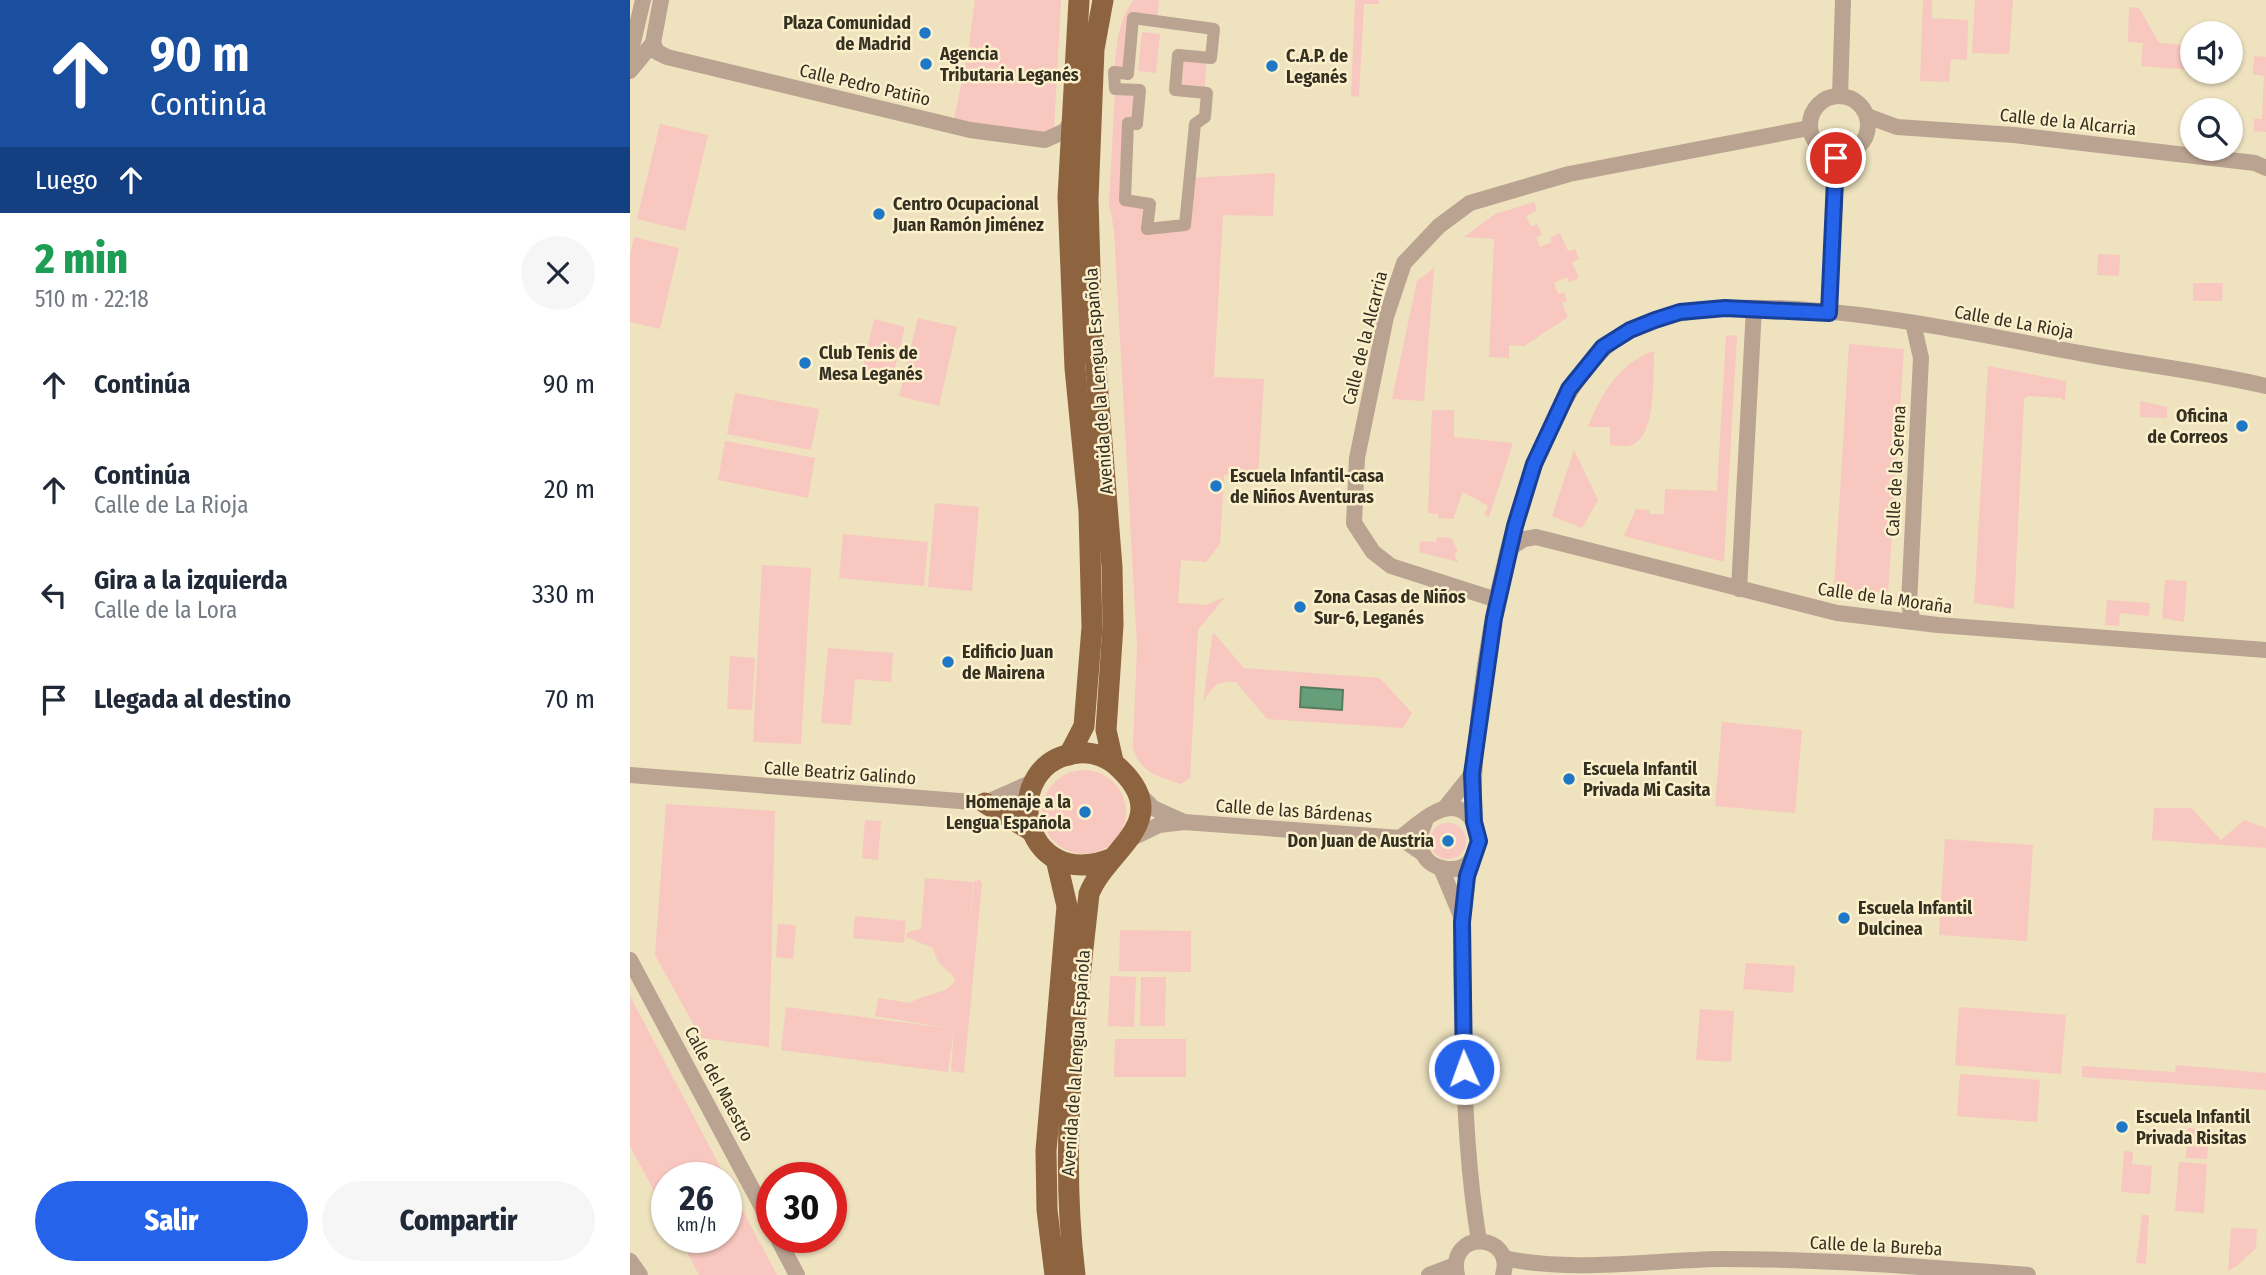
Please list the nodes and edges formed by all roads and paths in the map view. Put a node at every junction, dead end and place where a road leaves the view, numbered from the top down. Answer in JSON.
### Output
{"nodes":[{"id":1,"x":643,"y":0,"type":"edge"},
{"id":2,"x":661,"y":0,"type":"edge"},
{"id":3,"x":1079,"y":0,"type":"edge"},
{"id":4,"x":1104,"y":0,"type":"edge"},
{"id":5,"x":1843,"y":0,"type":"edge"},
{"id":6,"x":653,"y":43,"type":"junction"},
{"id":7,"x":630,"y":55,"type":"edge"},
{"id":8,"x":630,"y":71,"type":"edge"},
{"id":9,"x":1840,"y":96,"type":"junction"},
{"id":10,"x":1867,"y":116,"type":"junction"},
{"id":11,"x":1070,"y":122,"type":"junction"},
{"id":12,"x":1810,"y":128,"type":"junction"},
{"id":13,"x":1836,"y":155,"type":"junction"},
{"id":14,"x":2266,"y":169,"type":"edge"},
{"id":15,"x":1185,"y":225,"type":"joint"},
{"id":16,"x":1754,"y":308,"type":"junction"},
{"id":17,"x":1829,"y":313,"type":"junction"},
{"id":18,"x":1913,"y":323,"type":"junction"},
{"id":19,"x":2266,"y":386,"type":"edge"},
{"id":20,"x":1510,"y":548,"type":"junction"},
{"id":21,"x":1739,"y":589,"type":"junction"},
{"id":22,"x":1497,"y":600,"type":"junction"},
{"id":23,"x":1913,"y":622,"type":"junction"},
{"id":24,"x":2266,"y":650,"type":"edge"},
{"id":25,"x":1069,"y":755,"type":"junction"},
{"id":26,"x":1113,"y":761,"type":"junction"},
{"id":27,"x":1472,"y":774,"type":"junction"},
{"id":28,"x":632,"y":779,"type":"edge"},
{"id":29,"x":1035,"y":780,"type":"junction"},
{"id":30,"x":1137,"y":792,"type":"junction"},
{"id":31,"x":985,"y":803,"type":"junction"},
{"id":32,"x":1444,"y":809,"type":"junction"},
{"id":33,"x":1426,"y":819,"type":"junction"},
{"id":34,"x":1184,"y":822,"type":"junction"},
{"id":35,"x":1474,"y":822,"type":"junction"},
{"id":36,"x":1029,"y":824,"type":"junction"},
{"id":37,"x":1132,"y":838,"type":"junction"},
{"id":38,"x":1400,"y":838,"type":"junction"},
{"id":39,"x":1422,"y":852,"type":"junction"},
{"id":40,"x":1049,"y":854,"type":"junction"},
{"id":41,"x":1113,"y":858,"type":"junction"},
{"id":42,"x":1471,"y":859,"type":"junction"},
{"id":43,"x":1441,"y":868,"type":"junction"},
{"id":44,"x":1462,"y":922,"type":"junction"},
{"id":45,"x":630,"y":960,"type":"edge"},
{"id":46,"x":756,"y":1196,"type":"edge"},
{"id":47,"x":1479,"y":1241,"type":"junction"},
{"id":48,"x":785,"y":1253,"type":"edge"},
{"id":49,"x":1504,"y":1258,"type":"junction"},
{"id":50,"x":630,"y":1261,"type":"edge"},
{"id":51,"x":1725,"y":1267,"type":"edge"},
{"id":52,"x":1456,"y":1270,"type":"edge"},
{"id":53,"x":1940,"y":1272,"type":"edge"},
{"id":54,"x":639,"y":1275,"type":"edge"},
{"id":55,"x":797,"y":1275,"type":"edge"},
{"id":56,"x":1055,"y":1275,"type":"edge"},
{"id":57,"x":1075,"y":1275,"type":"edge"},
{"id":58,"x":1429,"y":1275,"type":"edge"},
{"id":59,"x":1503,"y":1275,"type":"edge"},
{"id":60,"x":2028,"y":1275,"type":"edge"}],
"edges":[{"from":1,"to":7,"type":"street"},
{"from":2,"to":6,"type":"street"},
{"from":3,"to":11,"type":"highway","name":"Avenida de la Lengua Española"},
{"from":4,"to":26,"type":"highway","name":"Avenida de la Lengua Española"},
{"from":5,"to":9,"type":"street"},
{"from":6,"to":8,"type":"street"},
{"from":6,"to":11,"type":"street","name":"Calle Pedro Patiño"},
{"from":9,"to":10,"type":"street"},
{"from":9,"to":12,"type":"street"},
{"from":10,"to":13,"type":"street"},
{"from":10,"to":14,"type":"street","name":"Calle de la Alcarria"},
{"from":11,"to":25,"type":"highway","name":"Avenida de la Lengua Española"},
{"from":12,"to":13,"type":"street"},
{"from":12,"to":22,"type":"street","name":"Calle de la Alcarria"},
{"from":13,"to":17,"type":"street"},
{"from":15,"to":15,"type":"street"},
{"from":16,"to":17,"type":"street","name":"Calle de La Rioja"},
{"from":16,"to":20,"type":"street","name":"Calle de La Rioja"},
{"from":16,"to":21,"type":"street"},
{"from":17,"to":18,"type":"street","name":"Calle de La Rioja"},
{"from":18,"to":19,"type":"street","name":"Calle de La Rioja"},
{"from":18,"to":23,"type":"street","name":"Calle de la Serena"},
{"from":20,"to":21,"type":"street","name":"Calle de la Moraña"},
{"from":20,"to":22,"type":"street","name":"Calle de La Rioja"},
{"from":21,"to":23,"type":"street","name":"Calle de la Moraña"},
{"from":22,"to":27,"type":"street","name":"Calle de La Rioja"},
{"from":23,"to":24,"type":"street","name":"Calle de la Moraña"},
{"from":25,"to":26,"type":"highway"},
{"from":25,"to":29,"type":"highway"},
{"from":26,"to":30,"type":"highway"},
{"from":27,"to":32,"type":"street"},
{"from":27,"to":35,"type":"street","name":"Calle de La Rioja"},
{"from":28,"to":31,"type":"street","name":"Calle Beatriz Galindo"},
{"from":29,"to":31,"type":"street","name":"Calle Beatriz Galindo"},
{"from":29,"to":36,"type":"highway"},
{"from":30,"to":34,"type":"street","name":"Calle de las Bárdenas"},
{"from":30,"to":37,"type":"highway"},
{"from":31,"to":36,"type":"highway"},
{"from":32,"to":33,"type":"street"},
{"from":32,"to":35,"type":"street"},
{"from":33,"to":38,"type":"street"},
{"from":33,"to":39,"type":"street"},
{"from":34,"to":37,"type":"street","name":"Calle de las Bárdenas"},
{"from":34,"to":38,"type":"street","name":"Calle de las Bárdenas"},
{"from":35,"to":42,"type":"street"},
{"from":36,"to":40,"type":"highway"},
{"from":37,"to":41,"type":"highway"},
{"from":38,"to":39,"type":"street","name":"Calle de las Bárdenas"},
{"from":39,"to":43,"type":"street"},
{"from":40,"to":41,"type":"highway"},
{"from":40,"to":56,"type":"highway","name":"Avenida de la Lengua Española"},
{"from":41,"to":57,"type":"highway","name":"Avenida de la Lengua Española"},
{"from":42,"to":43,"type":"street"},
{"from":42,"to":44,"type":"street"},
{"from":43,"to":44,"type":"street"},
{"from":44,"to":47,"type":"street"},
{"from":45,"to":46,"type":"street","name":"Calle del Maestro"},
{"from":47,"to":49,"type":"street"},
{"from":47,"to":52,"type":"street"},
{"from":48,"to":55,"type":"street"},
{"from":49,"to":51,"type":"street","name":"Calle de la Bureba"},
{"from":49,"to":59,"type":"street"},
{"from":50,"to":54,"type":"street"},
{"from":51,"to":53,"type":"street","name":"Calle de la Bureba"},
{"from":52,"to":58,"type":"street"},
{"from":53,"to":60,"type":"street","name":"Calle de la Bureba"}]}
